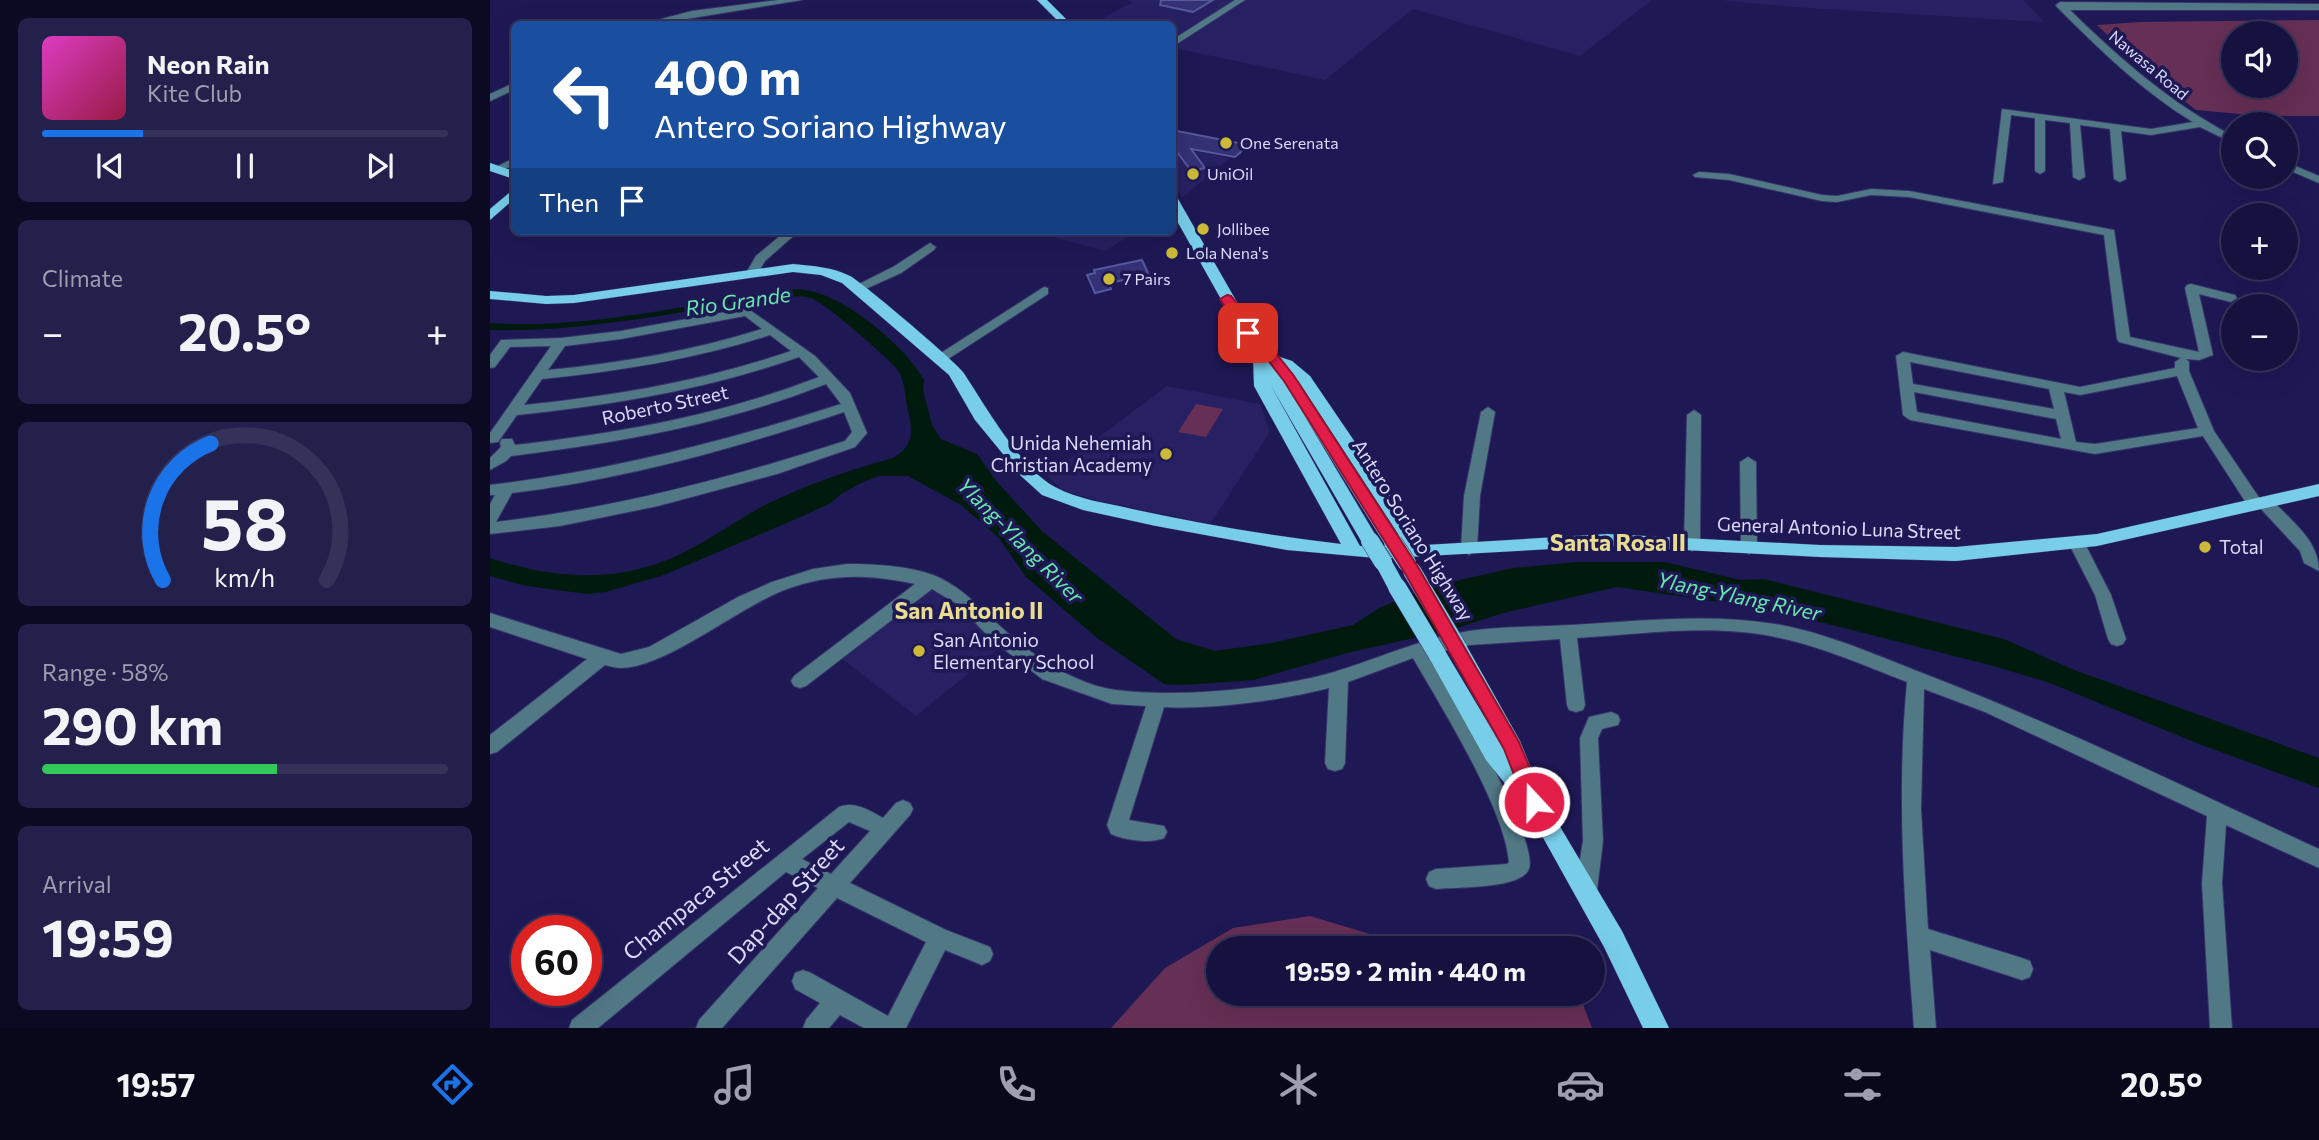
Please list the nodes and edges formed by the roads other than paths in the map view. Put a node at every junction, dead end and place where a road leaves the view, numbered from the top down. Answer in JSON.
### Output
{"nodes":[{"id":1,"x":798,"y":0,"type":"edge"},
{"id":2,"x":1042,"y":0,"type":"edge"},
{"id":3,"x":1240,"y":0,"type":"edge"},
{"id":4,"x":2204,"y":0,"type":"edge"},
{"id":5,"x":2059,"y":4,"type":"edge"},
{"id":6,"x":2213,"y":7,"type":"junction"},
{"id":7,"x":2319,"y":7,"type":"edge"},
{"id":8,"x":660,"y":21,"type":"edge"},
{"id":9,"x":1063,"y":21,"type":"edge"},
{"id":10,"x":1176,"y":32,"type":"edge"},
{"id":11,"x":1176,"y":41,"type":"edge"},
{"id":12,"x":511,"y":88,"type":"edge"},
{"id":13,"x":490,"y":98,"type":"edge"},
{"id":14,"x":2040,"y":116,"type":"junction"},
{"id":15,"x":2075,"y":120,"type":"junction"},
{"id":16,"x":2199,"y":124,"type":"junction"},
{"id":17,"x":2115,"y":127,"type":"junction"},
{"id":18,"x":2221,"y":134,"type":"edge"},
{"id":19,"x":511,"y":162,"type":"edge"},
{"id":20,"x":493,"y":168,"type":"edge"},
{"id":21,"x":2298,"y":170,"type":"edge"},
{"id":22,"x":2040,"y":171,"type":"dead end"},
{"id":23,"x":511,"y":174,"type":"edge"},
{"id":24,"x":1699,"y":175,"type":"dead end"},
{"id":25,"x":2079,"y":177,"type":"dead end"},
{"id":26,"x":2120,"y":179,"type":"dead end"},
{"id":27,"x":2319,"y":180,"type":"edge"},
{"id":28,"x":1997,"y":182,"type":"dead end"},
{"id":29,"x":511,"y":196,"type":"edge"},
{"id":30,"x":1176,"y":206,"type":"edge"},
{"id":31,"x":490,"y":216,"type":"edge"},
{"id":32,"x":788,"y":235,"type":"edge"},
{"id":33,"x":930,"y":247,"type":"dead end"},
{"id":34,"x":752,"y":272,"type":"junction"},
{"id":35,"x":857,"y":289,"type":"junction"},
{"id":36,"x":1044,"y":291,"type":"dead end"},
{"id":37,"x":490,"y":295,"type":"edge"},
{"id":38,"x":2221,"y":296,"type":"edge"},
{"id":39,"x":772,"y":330,"type":"junction"},
{"id":40,"x":561,"y":342,"type":"junction"},
{"id":41,"x":1263,"y":349,"type":"junction"},
{"id":42,"x":801,"y":352,"type":"junction"},
{"id":43,"x":2182,"y":353,"type":"junction"},
{"id":44,"x":940,"y":358,"type":"junction"},
{"id":45,"x":490,"y":364,"type":"edge"},
{"id":46,"x":2182,"y":371,"type":"junction"},
{"id":47,"x":538,"y":375,"type":"junction"},
{"id":48,"x":827,"y":380,"type":"junction"},
{"id":49,"x":2055,"y":386,"type":"junction"},
{"id":50,"x":1908,"y":387,"type":"junction"},
{"id":51,"x":849,"y":406,"type":"junction"},
{"id":52,"x":514,"y":411,"type":"junction"},
{"id":53,"x":1488,"y":412,"type":"dead end"},
{"id":54,"x":1694,"y":415,"type":"dead end"},
{"id":55,"x":2060,"y":415,"type":"junction"},
{"id":56,"x":2207,"y":431,"type":"junction"},
{"id":57,"x":492,"y":440,"type":"edge"},
{"id":58,"x":2070,"y":446,"type":"junction"},
{"id":59,"x":508,"y":452,"type":"junction"},
{"id":60,"x":1748,"y":462,"type":"dead end"},
{"id":61,"x":490,"y":465,"type":"edge"},
{"id":62,"x":498,"y":489,"type":"edge"},
{"id":63,"x":2319,"y":490,"type":"edge"},
{"id":64,"x":2260,"y":504,"type":"junction"},
{"id":65,"x":490,"y":519,"type":"edge"},
{"id":66,"x":490,"y":528,"type":"edge"},
{"id":67,"x":2076,"y":542,"type":"junction"},
{"id":68,"x":1692,"y":545,"type":"junction"},
{"id":69,"x":1362,"y":546,"type":"junction"},
{"id":70,"x":1749,"y":548,"type":"junction"},
{"id":71,"x":1469,"y":549,"type":"junction"},
{"id":72,"x":1413,"y":562,"type":"junction"},
{"id":73,"x":2319,"y":565,"type":"edge"},
{"id":74,"x":930,"y":581,"type":"junction"},
{"id":75,"x":490,"y":620,"type":"edge"},
{"id":76,"x":1568,"y":632,"type":"junction"},
{"id":77,"x":2117,"y":639,"type":"dead end"},
{"id":78,"x":1428,"y":652,"type":"junction"},
{"id":79,"x":602,"y":657,"type":"junction"},
{"id":80,"x":1339,"y":678,"type":"junction"},
{"id":81,"x":1916,"y":678,"type":"junction"},
{"id":82,"x":800,"y":681,"type":"dead end"},
{"id":83,"x":1157,"y":699,"type":"junction"},
{"id":84,"x":1576,"y":705,"type":"dead end"},
{"id":85,"x":1611,"y":720,"type":"dead end"},
{"id":86,"x":490,"y":746,"type":"edge"},
{"id":87,"x":1335,"y":763,"type":"dead end"},
{"id":88,"x":1534,"y":802,"type":"junction"},
{"id":89,"x":903,"y":809,"type":"dead end"},
{"id":90,"x":2217,"y":811,"type":"junction"},
{"id":91,"x":885,"y":829,"type":"junction"},
{"id":92,"x":1157,"y":832,"type":"dead end"},
{"id":93,"x":2319,"y":859,"type":"edge"},
{"id":94,"x":784,"y":861,"type":"junction"},
{"id":95,"x":1436,"y":879,"type":"dead end"},
{"id":96,"x":834,"y":888,"type":"junction"},
{"id":97,"x":1586,"y":890,"type":"junction"},
{"id":98,"x":1917,"y":936,"type":"junction"},
{"id":99,"x":940,"y":938,"type":"junction"},
{"id":100,"x":982,"y":954,"type":"dead end"},
{"id":101,"x":2022,"y":969,"type":"dead end"},
{"id":102,"x":803,"y":981,"type":"dead end"},
{"id":103,"x":837,"y":1001,"type":"junction"},
{"id":104,"x":580,"y":1028,"type":"edge"},
{"id":105,"x":708,"y":1028,"type":"edge"},
{"id":106,"x":814,"y":1028,"type":"edge"},
{"id":107,"x":886,"y":1028,"type":"edge"},
{"id":108,"x":894,"y":1028,"type":"edge"},
{"id":109,"x":1656,"y":1028,"type":"edge"},
{"id":110,"x":1925,"y":1028,"type":"edge"},
{"id":111,"x":2221,"y":1028,"type":"edge"}],
"edges":[{"from":1,"to":8,"type":"street"},
{"from":2,"to":9,"type":"main road"},
{"from":3,"to":10,"type":"street"},
{"from":3,"to":11,"type":"street"},
{"from":4,"to":6,"type":"street"},
{"from":5,"to":6,"type":"street"},
{"from":5,"to":16,"type":"street","name":"Nawasa Road"},
{"from":6,"to":7,"type":"street"},
{"from":12,"to":13,"type":"street"},
{"from":14,"to":15,"type":"street"},
{"from":14,"to":22,"type":"street"},
{"from":14,"to":28,"type":"street"},
{"from":15,"to":17,"type":"street"},
{"from":15,"to":25,"type":"street"},
{"from":16,"to":17,"type":"street"},
{"from":16,"to":18,"type":"street","name":"Nawasa Road"},
{"from":17,"to":26,"type":"street"},
{"from":19,"to":20,"type":"street"},
{"from":20,"to":23,"type":"main road"},
{"from":21,"to":27,"type":"street"},
{"from":24,"to":43,"type":"street"},
{"from":29,"to":31,"type":"main road"},
{"from":30,"to":41,"type":"main road","name":"Antero Soriano Highway"},
{"from":32,"to":34,"type":"street"},
{"from":33,"to":35,"type":"street"},
{"from":34,"to":35,"type":"main road","name":"General Antonio Luna Street"},
{"from":34,"to":37,"type":"main road","name":"General Antonio Luna Street"},
{"from":35,"to":44,"type":"main road","name":"General Antonio Luna Street"},
{"from":36,"to":44,"type":"street"},
{"from":38,"to":43,"type":"street"},
{"from":39,"to":40,"type":"street"},
{"from":39,"to":42,"type":"street"},
{"from":39,"to":47,"type":"street"},
{"from":40,"to":45,"type":"street"},
{"from":40,"to":47,"type":"street"},
{"from":41,"to":69,"type":"main road","name":"Antero Soriano Highway"},
{"from":41,"to":72,"type":"main road","name":"Antero Soriano Highway","bridge":true},
{"from":41,"to":72,"type":"main road"},
{"from":42,"to":48,"type":"street"},
{"from":42,"to":52,"type":"street"},
{"from":43,"to":46,"type":"street"},
{"from":44,"to":69,"type":"main road","name":"General Antonio Luna Street"},
{"from":46,"to":49,"type":"street"},
{"from":46,"to":56,"type":"street"},
{"from":47,"to":52,"type":"street"},
{"from":48,"to":51,"type":"street"},
{"from":48,"to":59,"type":"street","name":"Roberto Street"},
{"from":49,"to":50,"type":"street"},
{"from":49,"to":55,"type":"street"},
{"from":50,"to":55,"type":"street"},
{"from":50,"to":58,"type":"street"},
{"from":51,"to":62,"type":"street"},
{"from":51,"to":66,"type":"street"},
{"from":52,"to":57,"type":"street"},
{"from":53,"to":71,"type":"street"},
{"from":54,"to":68,"type":"street"},
{"from":55,"to":58,"type":"street"},
{"from":56,"to":58,"type":"street"},
{"from":56,"to":64,"type":"street"},
{"from":57,"to":59,"type":"street"},
{"from":59,"to":61,"type":"street"},
{"from":60,"to":70,"type":"street"},
{"from":62,"to":65,"type":"street"},
{"from":63,"to":64,"type":"main road","name":"General Antonio Luna Street"},
{"from":64,"to":67,"type":"main road","name":"General Antonio Luna Street"},
{"from":64,"to":73,"type":"street"},
{"from":67,"to":70,"type":"main road","name":"General Antonio Luna Street"},
{"from":67,"to":77,"type":"street"},
{"from":68,"to":70,"type":"main road","name":"General Antonio Luna Street"},
{"from":68,"to":71,"type":"main road","name":"General Antonio Luna Street"},
{"from":69,"to":72,"type":"main road","name":"General Antonio Luna Street"},
{"from":69,"to":78,"type":"main road","name":"Antero Soriano Highway","bridge":true},
{"from":71,"to":72,"type":"main road","name":"General Antonio Luna Street"},
{"from":72,"to":88,"type":"main road","name":"Antero Soriano Highway","bridge":true},
{"from":74,"to":79,"type":"street"},
{"from":74,"to":82,"type":"street"},
{"from":74,"to":83,"type":"street"},
{"from":75,"to":79,"type":"street"},
{"from":76,"to":78,"type":"street"},
{"from":76,"to":81,"type":"street"},
{"from":76,"to":84,"type":"street"},
{"from":78,"to":80,"type":"street"},
{"from":78,"to":88,"type":"main road","name":"Antero Soriano Highway"},
{"from":78,"to":95,"type":"street"},
{"from":79,"to":86,"type":"street"},
{"from":80,"to":83,"type":"street"},
{"from":80,"to":87,"type":"street"},
{"from":81,"to":90,"type":"street"},
{"from":81,"to":98,"type":"street"},
{"from":83,"to":92,"type":"street"},
{"from":85,"to":97,"type":"street"},
{"from":88,"to":97,"type":"main road","name":"Antero Soriano Highway"},
{"from":89,"to":91,"type":"street","name":"Dap-dap Street"},
{"from":90,"to":93,"type":"street"},
{"from":90,"to":111,"type":"street"},
{"from":91,"to":94,"type":"street","name":"Champaca Street"},
{"from":91,"to":96,"type":"street","name":"Dap-dap Street"},
{"from":94,"to":96,"type":"street"},
{"from":94,"to":104,"type":"street","name":"Champaca Street"},
{"from":96,"to":99,"type":"street"},
{"from":96,"to":105,"type":"street","name":"Dap-dap Street"},
{"from":97,"to":109,"type":"main road","name":"Antero Soriano Highway"},
{"from":98,"to":101,"type":"street"},
{"from":98,"to":110,"type":"street"},
{"from":99,"to":100,"type":"street"},
{"from":99,"to":108,"type":"street"},
{"from":102,"to":103,"type":"street"},
{"from":103,"to":106,"type":"street"},
{"from":103,"to":107,"type":"street"}]}
